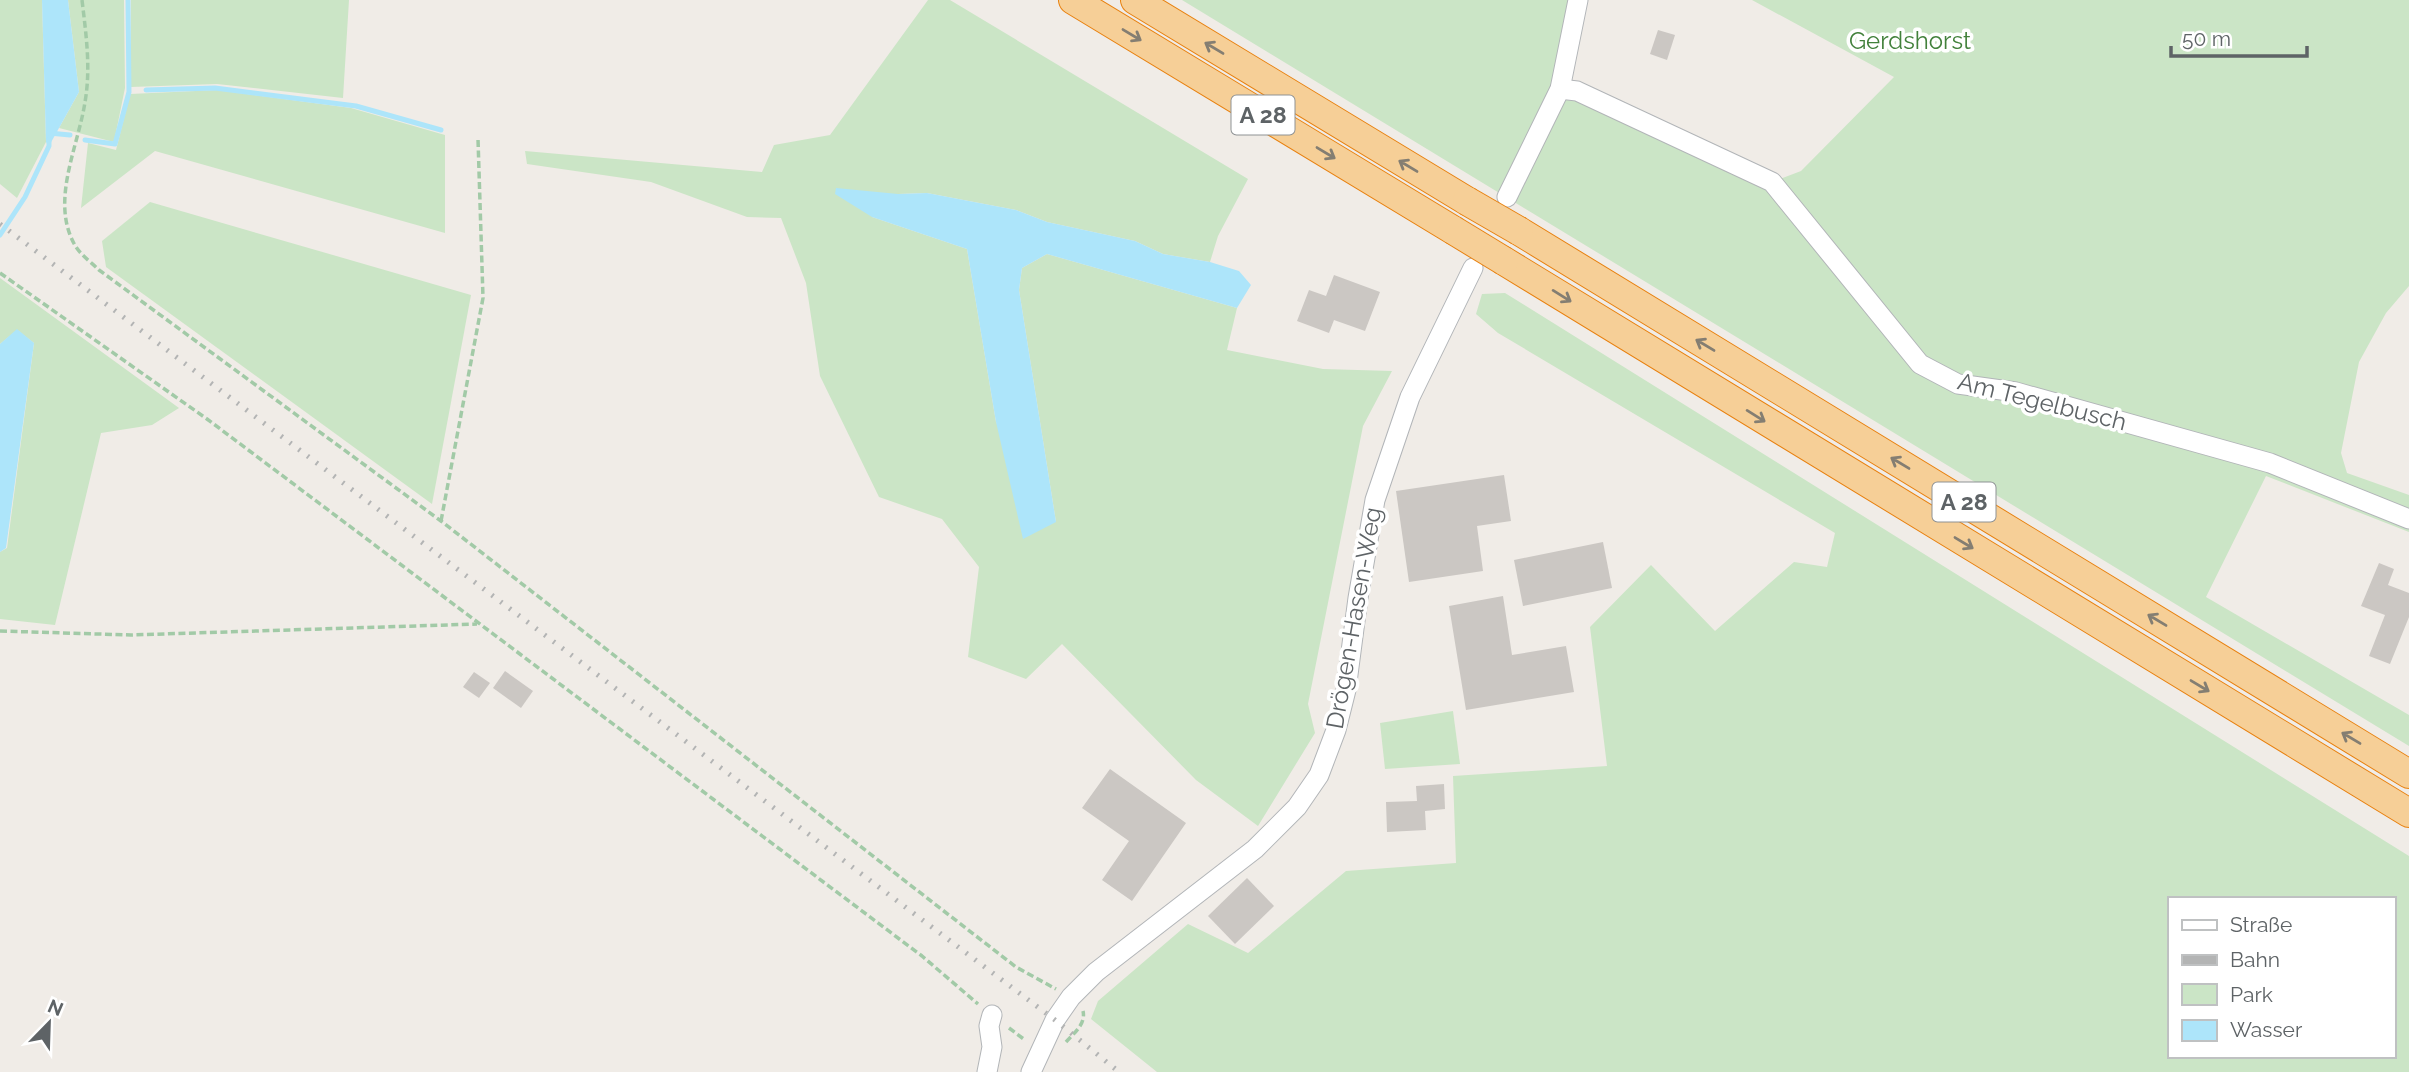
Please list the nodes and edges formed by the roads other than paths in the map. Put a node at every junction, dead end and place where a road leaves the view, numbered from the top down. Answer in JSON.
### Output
{"nodes":[{"id":1,"x":1073,"y":0,"type":"edge"},
{"id":2,"x":1135,"y":0,"type":"edge"},
{"id":3,"x":1578,"y":0,"type":"edge"},
{"id":4,"x":1560,"y":89,"type":"junction"},
{"id":5,"x":1507,"y":197,"type":"dead end"},
{"id":6,"x":1473,"y":268,"type":"dead end"},
{"id":7,"x":2409,"y":519,"type":"edge"},
{"id":8,"x":2409,"y":774,"type":"edge"},
{"id":9,"x":2409,"y":813,"type":"edge"},
{"id":10,"x":992,"y":1015,"type":"road end"},
{"id":11,"x":987,"y":1072,"type":"edge"},
{"id":12,"x":1031,"y":1072,"type":"edge"}],
"edges":[{"from":1,"to":9,"type":"highway","number":"A 28","one_way":true,"bridge":true},
{"from":8,"to":2,"type":"highway","number":"A 28","one_way":true,"bridge":true},
{"from":3,"to":4,"type":"street"},
{"from":4,"to":5,"type":"street"},
{"from":4,"to":7,"type":"street","name":"Am Tegelbusch"},
{"from":6,"to":12,"type":"street","name":"Drögen-Hasen-Weg"},
{"from":10,"to":11,"type":"street"}]}
